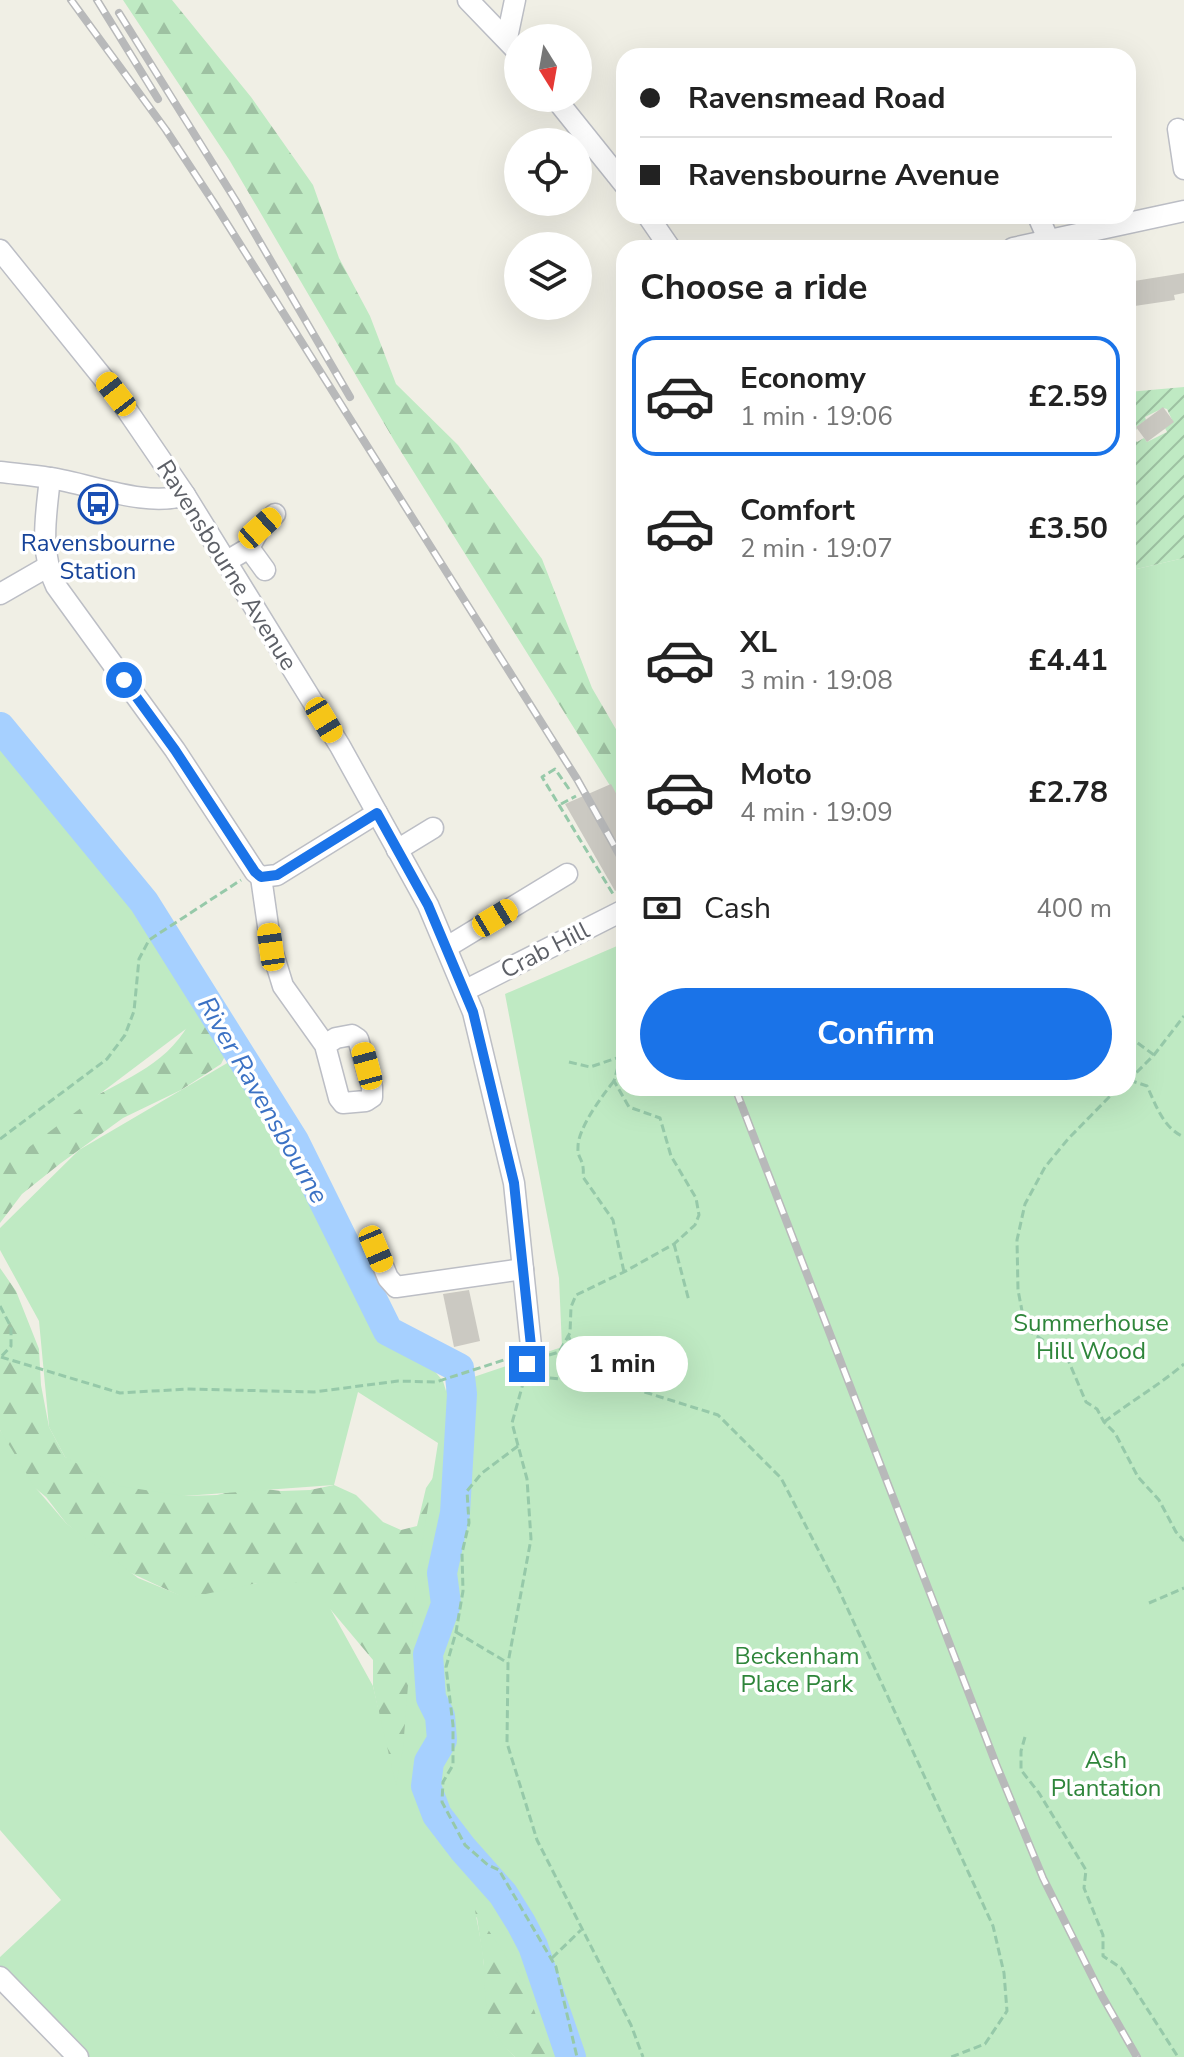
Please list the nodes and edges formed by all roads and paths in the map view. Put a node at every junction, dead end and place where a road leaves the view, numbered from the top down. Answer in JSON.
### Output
{"nodes":[{"id":1,"x":468,"y":0,"type":"edge"},
{"id":2,"x":515,"y":0,"type":"edge"},
{"id":3,"x":513,"y":24,"type":"edge"},
{"id":4,"x":504,"y":37,"type":"edge"},
{"id":5,"x":566,"y":112,"type":"edge"},
{"id":6,"x":1178,"y":129,"type":"dead end"},
{"id":7,"x":1184,"y":169,"type":"edge"},
{"id":8,"x":616,"y":174,"type":"edge"},
{"id":9,"x":1184,"y":211,"type":"edge"},
{"id":10,"x":1043,"y":224,"type":"edge"},
{"id":11,"x":1052,"y":224,"type":"edge"},
{"id":12,"x":1101,"y":239,"type":"edge"},
{"id":13,"x":1053,"y":240,"type":"junction"},
{"id":14,"x":0,"y":250,"type":"edge"},
{"id":15,"x":0,"y":472,"type":"edge"},
{"id":16,"x":50,"y":478,"type":"junction"},
{"id":17,"x":185,"y":495,"type":"junction"},
{"id":18,"x":275,"y":514,"type":"dead end"},
{"id":19,"x":249,"y":548,"type":"junction"},
{"id":20,"x":227,"y":561,"type":"junction"},
{"id":21,"x":47,"y":567,"type":"junction"},
{"id":22,"x":265,"y":570,"type":"dead end"},
{"id":23,"x":0,"y":594,"type":"edge"},
{"id":24,"x":569,"y":789,"type":"dead end"},
{"id":25,"x":576,"y":796,"type":"dead end"},
{"id":26,"x":560,"y":805,"type":"junction"},
{"id":27,"x":377,"y":813,"type":"junction"},
{"id":28,"x":433,"y":828,"type":"dead end"},
{"id":29,"x":397,"y":850,"type":"junction"},
{"id":30,"x":258,"y":874,"type":"junction"},
{"id":31,"x":567,"y":874,"type":"dead end"},
{"id":32,"x":616,"y":904,"type":"edge"},
{"id":33,"x":616,"y":907,"type":"edge"},
{"id":34,"x":447,"y":947,"type":"junction"},
{"id":35,"x":466,"y":990,"type":"junction"},
{"id":36,"x":1184,"y":1016,"type":"edge"},
{"id":37,"x":1136,"y":1042,"type":"edge"},
{"id":38,"x":325,"y":1045,"type":"dead end"},
{"id":39,"x":1154,"y":1055,"type":"junction"},
{"id":40,"x":616,"y":1058,"type":"edge"},
{"id":41,"x":569,"y":1062,"type":"dead end"},
{"id":42,"x":1136,"y":1072,"type":"edge"},
{"id":43,"x":616,"y":1073,"type":"edge"},
{"id":44,"x":614,"y":1081,"type":"junction"},
{"id":45,"x":1136,"y":1083,"type":"edge"},
{"id":46,"x":616,"y":1084,"type":"edge"},
{"id":47,"x":623,"y":1096,"type":"edge"},
{"id":48,"x":1110,"y":1096,"type":"edge"},
{"id":49,"x":1184,"y":1137,"type":"edge"},
{"id":50,"x":0,"y":1139,"type":"edge"},
{"id":51,"x":674,"y":1244,"type":"junction"},
{"id":52,"x":376,"y":1249,"type":"dead end"},
{"id":53,"x":523,"y":1269,"type":"junction"},
{"id":54,"x":624,"y":1272,"type":"junction"},
{"id":55,"x":689,"y":1301,"type":"dead end"},
{"id":56,"x":0,"y":1306,"type":"edge"},
{"id":57,"x":568,"y":1335,"type":"junction"},
{"id":58,"x":0,"y":1357,"type":"edge"},
{"id":59,"x":533,"y":1361,"type":"junction"},
{"id":60,"x":1184,"y":1364,"type":"edge"},
{"id":61,"x":587,"y":1381,"type":"junction"},
{"id":62,"x":1104,"y":1422,"type":"junction"},
{"id":63,"x":518,"y":1446,"type":"junction"},
{"id":64,"x":1184,"y":1541,"type":"edge"},
{"id":65,"x":1184,"y":1588,"type":"edge"},
{"id":66,"x":1149,"y":1603,"type":"dead end"},
{"id":67,"x":456,"y":1632,"type":"junction"},
{"id":68,"x":508,"y":1663,"type":"junction"},
{"id":69,"x":1025,"y":1737,"type":"dead end"},
{"id":70,"x":582,"y":1929,"type":"junction"},
{"id":71,"x":552,"y":1958,"type":"junction"},
{"id":72,"x":0,"y":1977,"type":"edge"},
{"id":73,"x":78,"y":2057,"type":"edge"},
{"id":74,"x":577,"y":2057,"type":"edge"},
{"id":75,"x":643,"y":2057,"type":"edge"},
{"id":76,"x":951,"y":2057,"type":"edge"},
{"id":77,"x":1178,"y":2057,"type":"edge"}],
"edges":[{"from":1,"to":4,"type":"street"},
{"from":2,"to":3,"type":"street"},
{"from":5,"to":8,"type":"street"},
{"from":6,"to":7,"type":"street"},
{"from":9,"to":12,"type":"street"},
{"from":10,"to":13,"type":"street"},
{"from":11,"to":13,"type":"street"},
{"from":12,"to":13,"type":"street"},
{"from":14,"to":17,"type":"street","name":"Ravensbourne Avenue"},
{"from":15,"to":16,"type":"street"},
{"from":16,"to":17,"type":"street"},
{"from":16,"to":21,"type":"street"},
{"from":17,"to":20,"type":"street","name":"Ravensbourne Avenue"},
{"from":18,"to":19,"type":"street"},
{"from":19,"to":20,"type":"street"},
{"from":19,"to":22,"type":"street"},
{"from":20,"to":27,"type":"street","name":"Ravensbourne Avenue"},
{"from":21,"to":23,"type":"street"},
{"from":21,"to":30,"type":"street"},
{"from":24,"to":26,"type":"path"},
{"from":25,"to":26,"type":"path"},
{"from":26,"to":32,"type":"path"},
{"from":27,"to":29,"type":"street","name":"Ravensbourne Avenue"},
{"from":27,"to":30,"type":"street"},
{"from":28,"to":29,"type":"street"},
{"from":29,"to":34,"type":"street","name":"Ravensbourne Avenue"},
{"from":30,"to":38,"type":"street"},
{"from":30,"to":50,"type":"path"},
{"from":31,"to":34,"type":"street"},
{"from":33,"to":35,"type":"street","name":"Crab Hill"},
{"from":34,"to":35,"type":"street","name":"Ravensbourne Avenue"},
{"from":35,"to":53,"type":"street","name":"Ravensbourne Avenue"},
{"from":36,"to":39,"type":"path"},
{"from":37,"to":39,"type":"path"},
{"from":39,"to":42,"type":"path"},
{"from":40,"to":41,"type":"path"},
{"from":43,"to":44,"type":"path"},
{"from":44,"to":46,"type":"path"},
{"from":44,"to":54,"type":"path"},
{"from":45,"to":49,"type":"path"},
{"from":47,"to":51,"type":"path"},
{"from":48,"to":62,"type":"path"},
{"from":51,"to":54,"type":"path"},
{"from":51,"to":55,"type":"path"},
{"from":52,"to":53,"type":"street"},
{"from":53,"to":59,"type":"street","name":"Ravensbourne Avenue"},
{"from":54,"to":57,"type":"path"},
{"from":56,"to":58,"type":"path"},
{"from":57,"to":59,"type":"path"},
{"from":57,"to":61,"type":"path"},
{"from":58,"to":59,"type":"path"},
{"from":59,"to":61,"type":"path"},
{"from":59,"to":63,"type":"path"},
{"from":60,"to":62,"type":"path"},
{"from":61,"to":76,"type":"path"},
{"from":62,"to":64,"type":"path"},
{"from":63,"to":67,"type":"path"},
{"from":63,"to":68,"type":"path"},
{"from":65,"to":66,"type":"path"},
{"from":67,"to":68,"type":"path"},
{"from":67,"to":71,"type":"path"},
{"from":68,"to":70,"type":"path"},
{"from":69,"to":77,"type":"path"},
{"from":70,"to":71,"type":"path"},
{"from":70,"to":75,"type":"path"},
{"from":71,"to":74,"type":"path"},
{"from":72,"to":73,"type":"street"}]}
